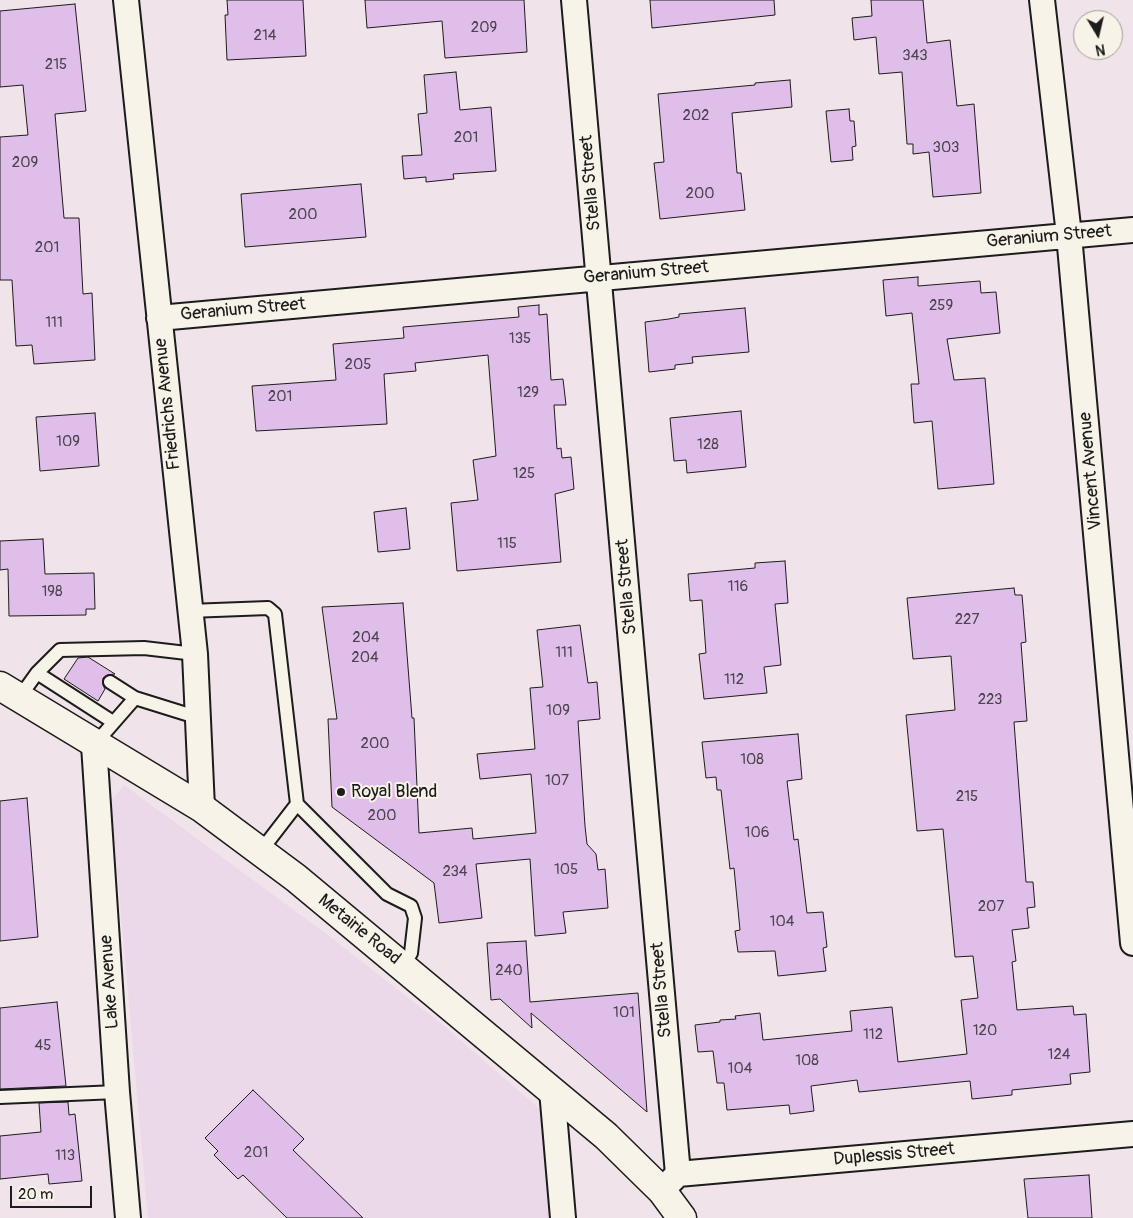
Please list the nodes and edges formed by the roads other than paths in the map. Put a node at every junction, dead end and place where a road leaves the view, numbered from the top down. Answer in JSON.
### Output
{"nodes":[{"id":1,"x":126,"y":0,"type":"edge"},
{"id":2,"x":574,"y":0,"type":"edge"},
{"id":3,"x":1042,"y":0,"type":"edge"},
{"id":4,"x":1133,"y":230,"type":"edge"},
{"id":5,"x":1069,"y":235,"type":"junction"},
{"id":6,"x":599,"y":277,"type":"junction"},
{"id":7,"x":159,"y":318,"type":"junction"},
{"id":8,"x":189,"y":611,"type":"junction"},
{"id":9,"x":60,"y":650,"type":"junction"},
{"id":10,"x":195,"y":654,"type":"junction"},
{"id":11,"x":76,"y":660,"type":"dead end"},
{"id":12,"x":37,"y":672,"type":"junction"},
{"id":13,"x":110,"y":682,"type":"dead end"},
{"id":14,"x":10,"y":692,"type":"edge"},
{"id":15,"x":135,"y":698,"type":"junction"},
{"id":16,"x":196,"y":717,"type":"junction"},
{"id":17,"x":113,"y":722,"type":"junction"},
{"id":18,"x":94,"y":745,"type":"junction"},
{"id":19,"x":297,"y":804,"type":"junction"},
{"id":20,"x":202,"y":808,"type":"junction"},
{"id":21,"x":260,"y":852,"type":"junction"},
{"id":22,"x":1133,"y":943,"type":"edge"},
{"id":23,"x":403,"y":966,"type":"junction"},
{"id":24,"x":552,"y":1090,"type":"junction"},
{"id":25,"x":117,"y":1092,"type":"junction"},
{"id":26,"x":0,"y":1097,"type":"edge"},
{"id":27,"x":1133,"y":1134,"type":"edge"},
{"id":28,"x":670,"y":1182,"type":"junction"},
{"id":29,"x":128,"y":1218,"type":"edge"},
{"id":30,"x":564,"y":1218,"type":"edge"},
{"id":31,"x":682,"y":1218,"type":"edge"}],
"edges":[{"from":1,"to":7,"type":"street","name":"Friedrichs Avenue"},
{"from":2,"to":6,"type":"street","name":"Stella Street"},
{"from":3,"to":5,"type":"street","name":"Vincent Avenue"},
{"from":4,"to":5,"type":"street","name":"Geranium Street"},
{"from":5,"to":6,"type":"street","name":"Geranium Street"},
{"from":5,"to":22,"type":"street","name":"Vincent Avenue"},
{"from":6,"to":7,"type":"street","name":"Geranium Street"},
{"from":6,"to":28,"type":"street","name":"Stella Street"},
{"from":7,"to":8,"type":"street","name":"Friedrichs Avenue"},
{"from":8,"to":10,"type":"street","name":"Friedrichs Avenue"},
{"from":8,"to":19,"type":"lane"},
{"from":9,"to":10,"type":"lane"},
{"from":9,"to":11,"type":"lane"},
{"from":9,"to":12,"type":"lane"},
{"from":10,"to":16,"type":"street","name":"Friedrichs Avenue"},
{"from":12,"to":14,"type":"lane"},
{"from":12,"to":17,"type":"lane"},
{"from":13,"to":15,"type":"lane"},
{"from":14,"to":18,"type":"main road","name":"Metairie Road"},
{"from":15,"to":16,"type":"lane"},
{"from":15,"to":17,"type":"lane"},
{"from":16,"to":20,"type":"street","name":"Friedrichs Avenue"},
{"from":17,"to":18,"type":"lane"},
{"from":18,"to":20,"type":"main road","name":"Metairie Road"},
{"from":18,"to":25,"type":"street","name":"Lake Avenue"},
{"from":19,"to":21,"type":"lane"},
{"from":19,"to":23,"type":"lane"},
{"from":20,"to":21,"type":"main road","name":"Metairie Road"},
{"from":21,"to":23,"type":"main road","name":"Metairie Road"},
{"from":23,"to":24,"type":"main road","name":"Metairie Road"},
{"from":24,"to":28,"type":"main road","name":"Metairie Road"},
{"from":24,"to":30,"type":"street"},
{"from":25,"to":26,"type":"lane"},
{"from":25,"to":29,"type":"street","name":"Lake Avenue"},
{"from":27,"to":28,"type":"street","name":"Duplessis Street"},
{"from":28,"to":31,"type":"main road","name":"Metairie Road"}]}
